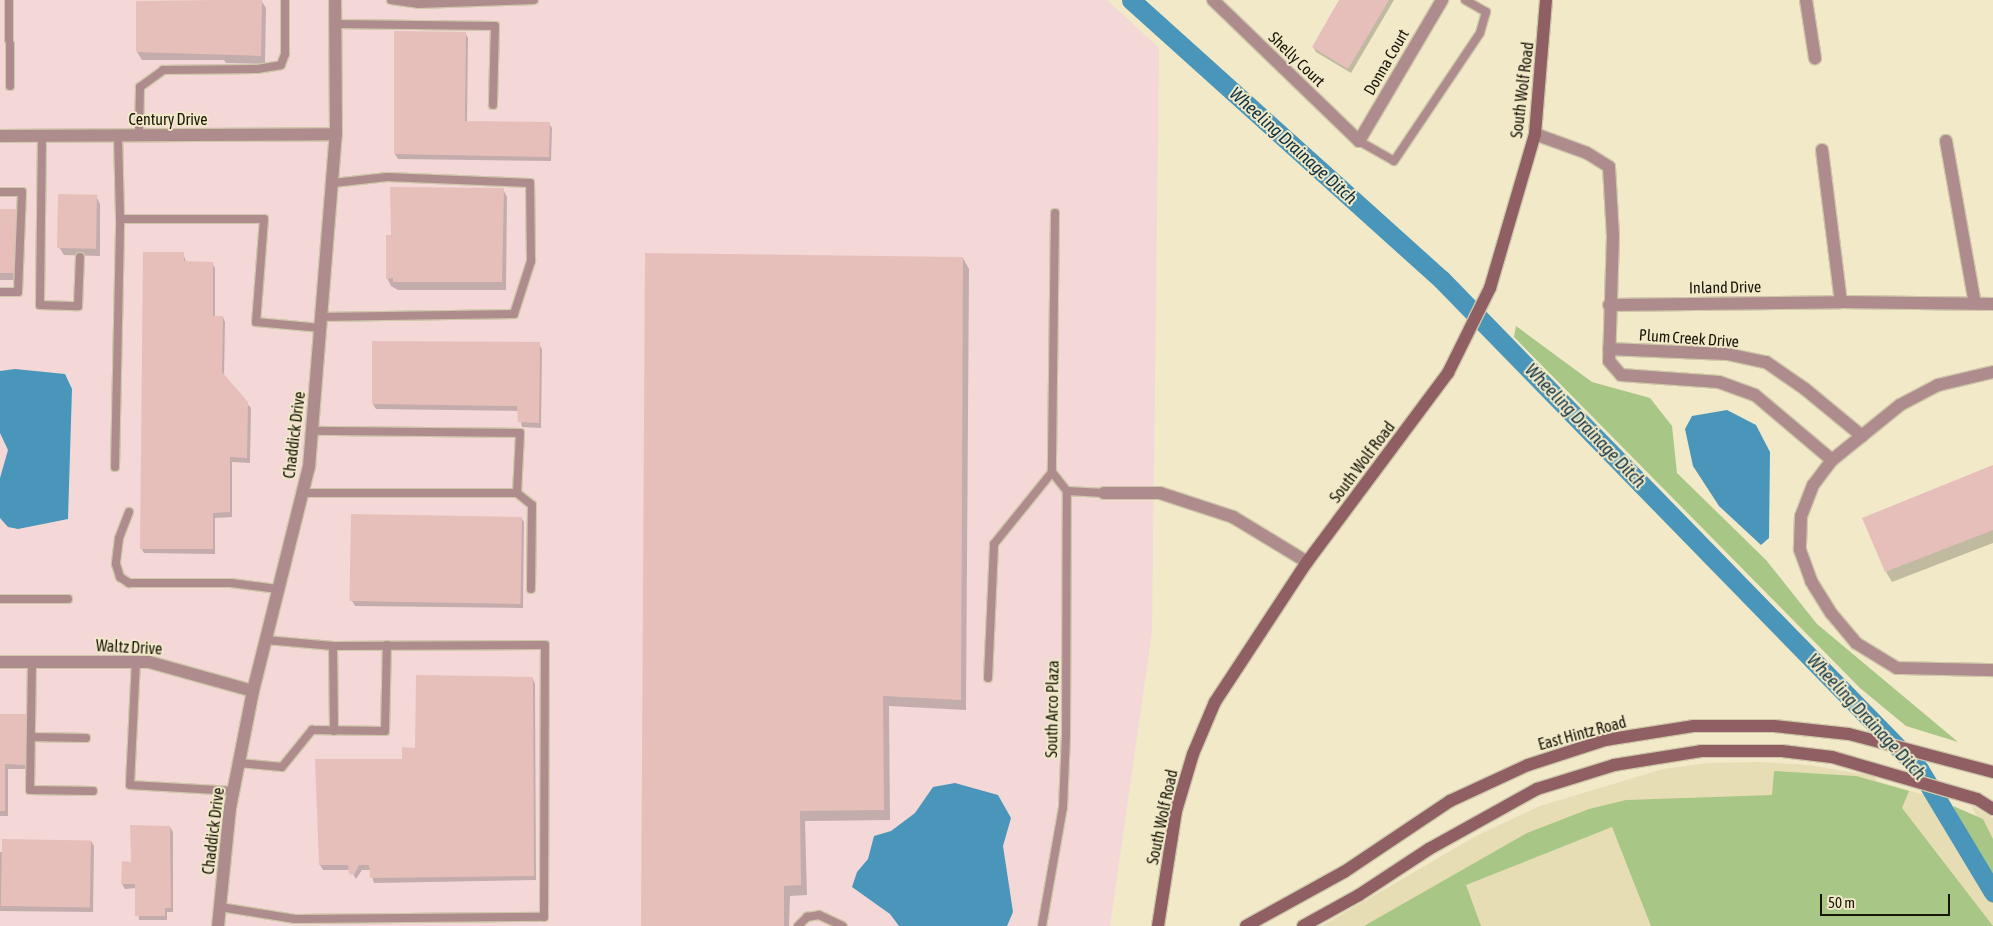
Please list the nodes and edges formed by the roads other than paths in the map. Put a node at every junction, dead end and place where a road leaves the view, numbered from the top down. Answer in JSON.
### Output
{"nodes":[{"id":1,"x":9,"y":0,"type":"edge"},
{"id":2,"x":285,"y":0,"type":"edge"},
{"id":3,"x":335,"y":0,"type":"edge"},
{"id":4,"x":391,"y":0,"type":"edge"},
{"id":5,"x":534,"y":0,"type":"edge"},
{"id":6,"x":1213,"y":0,"type":"edge"},
{"id":7,"x":1442,"y":0,"type":"edge"},
{"id":8,"x":1465,"y":0,"type":"edge"},
{"id":9,"x":1546,"y":0,"type":"edge"},
{"id":10,"x":1806,"y":0,"type":"edge"},
{"id":11,"x":335,"y":24,"type":"junction"},
{"id":12,"x":1816,"y":58,"type":"dead end"},
{"id":13,"x":10,"y":86,"type":"dead end"},
{"id":14,"x":493,"y":105,"type":"dead end"},
{"id":15,"x":336,"y":134,"type":"junction"},
{"id":16,"x":1535,"y":134,"type":"junction"},
{"id":17,"x":118,"y":135,"type":"junction"},
{"id":18,"x":139,"y":135,"type":"junction"},
{"id":19,"x":0,"y":136,"type":"edge"},
{"id":20,"x":42,"y":136,"type":"junction"},
{"id":21,"x":1359,"y":141,"type":"junction"},
{"id":22,"x":1946,"y":141,"type":"dead end"},
{"id":23,"x":1822,"y":150,"type":"dead end"},
{"id":24,"x":333,"y":183,"type":"junction"},
{"id":25,"x":0,"y":192,"type":"edge"},
{"id":26,"x":1055,"y":213,"type":"dead end"},
{"id":27,"x":120,"y":219,"type":"junction"},
{"id":28,"x":80,"y":257,"type":"dead end"},
{"id":29,"x":0,"y":292,"type":"edge"},
{"id":30,"x":1841,"y":302,"type":"junction"},
{"id":31,"x":1975,"y":303,"type":"junction"},
{"id":32,"x":1993,"y":304,"type":"edge"},
{"id":33,"x":1609,"y":305,"type":"junction"},
{"id":34,"x":321,"y":322,"type":"junction"},
{"id":35,"x":1609,"y":355,"type":"junction"},
{"id":36,"x":1993,"y":372,"type":"edge"},
{"id":37,"x":312,"y":431,"type":"junction"},
{"id":38,"x":1862,"y":436,"type":"junction"},
{"id":39,"x":1832,"y":460,"type":"junction"},
{"id":40,"x":115,"y":467,"type":"dead end"},
{"id":41,"x":1052,"y":472,"type":"junction"},
{"id":42,"x":1067,"y":491,"type":"junction"},
{"id":43,"x":517,"y":493,"type":"junction"},
{"id":44,"x":1104,"y":493,"type":"joint"},
{"id":45,"x":303,"y":494,"type":"junction"},
{"id":46,"x":130,"y":512,"type":"dead end"},
{"id":47,"x":1307,"y":562,"type":"junction"},
{"id":48,"x":278,"y":589,"type":"junction"},
{"id":49,"x":531,"y":589,"type":"dead end"},
{"id":50,"x":0,"y":599,"type":"edge"},
{"id":51,"x":68,"y":599,"type":"dead end"},
{"id":52,"x":266,"y":640,"type":"junction"},
{"id":53,"x":333,"y":646,"type":"junction"},
{"id":54,"x":387,"y":646,"type":"junction"},
{"id":55,"x":136,"y":661,"type":"junction"},
{"id":56,"x":0,"y":662,"type":"edge"},
{"id":57,"x":32,"y":662,"type":"junction"},
{"id":58,"x":1993,"y":670,"type":"edge"},
{"id":59,"x":988,"y":678,"type":"dead end"},
{"id":60,"x":253,"y":691,"type":"junction"},
{"id":61,"x":334,"y":730,"type":"junction"},
{"id":62,"x":31,"y":737,"type":"junction"},
{"id":63,"x":86,"y":738,"type":"dead end"},
{"id":64,"x":239,"y":763,"type":"junction"},
{"id":65,"x":1993,"y":772,"type":"edge"},
{"id":66,"x":234,"y":790,"type":"junction"},
{"id":67,"x":93,"y":791,"type":"dead end"},
{"id":68,"x":1993,"y":809,"type":"edge"},
{"id":69,"x":220,"y":907,"type":"junction"},
{"id":70,"x":218,"y":926,"type":"edge"},
{"id":71,"x":798,"y":926,"type":"edge"},
{"id":72,"x":843,"y":926,"type":"edge"},
{"id":73,"x":1042,"y":926,"type":"edge"},
{"id":74,"x":1158,"y":926,"type":"edge"},
{"id":75,"x":1246,"y":926,"type":"edge"},
{"id":76,"x":1303,"y":926,"type":"edge"}],
"edges":[{"from":1,"to":13,"type":"lane"},
{"from":2,"to":18,"type":"lane"},
{"from":3,"to":11,"type":"street","name":"Chaddick Drive"},
{"from":4,"to":5,"type":"lane"},
{"from":6,"to":21,"type":"street","name":"Shelly Court"},
{"from":7,"to":21,"type":"street","name":"Donna Court"},
{"from":8,"to":21,"type":"lane"},
{"from":9,"to":16,"type":"main road","name":"South Wolf Road"},
{"from":10,"to":12,"type":"street"},
{"from":11,"to":14,"type":"lane"},
{"from":11,"to":15,"type":"street","name":"Chaddick Drive"},
{"from":15,"to":18,"type":"street","name":"Century Drive"},
{"from":15,"to":24,"type":"street","name":"Chaddick Drive"},
{"from":16,"to":33,"type":"street"},
{"from":16,"to":47,"type":"main road","name":"South Wolf Road"},
{"from":17,"to":18,"type":"street","name":"Century Drive"},
{"from":17,"to":20,"type":"street","name":"Century Drive"},
{"from":17,"to":27,"type":"lane"},
{"from":19,"to":20,"type":"street","name":"Century Drive"},
{"from":20,"to":28,"type":"lane"},
{"from":22,"to":31,"type":"street"},
{"from":23,"to":30,"type":"street"},
{"from":24,"to":34,"type":"street","name":"Chaddick Drive"},
{"from":24,"to":34,"type":"lane"},
{"from":25,"to":29,"type":"lane"},
{"from":26,"to":41,"type":"lane"},
{"from":27,"to":34,"type":"lane"},
{"from":27,"to":40,"type":"lane"},
{"from":30,"to":31,"type":"street","name":"Inland Drive"},
{"from":30,"to":33,"type":"street","name":"Inland Drive"},
{"from":31,"to":32,"type":"street","name":"Inland Drive"},
{"from":33,"to":35,"type":"street"},
{"from":34,"to":37,"type":"street","name":"Chaddick Drive"},
{"from":35,"to":38,"type":"street","name":"Plum Creek Drive"},
{"from":35,"to":39,"type":"street"},
{"from":36,"to":38,"type":"street"},
{"from":37,"to":43,"type":"lane"},
{"from":37,"to":45,"type":"street","name":"Chaddick Drive"},
{"from":38,"to":39,"type":"street"},
{"from":39,"to":58,"type":"street"},
{"from":41,"to":42,"type":"lane"},
{"from":41,"to":59,"type":"lane"},
{"from":42,"to":44,"type":"lane"},
{"from":42,"to":73,"type":"lane","name":"South Arco Plaza"},
{"from":43,"to":45,"type":"lane"},
{"from":43,"to":49,"type":"lane"},
{"from":44,"to":47,"type":"street"},
{"from":45,"to":48,"type":"street","name":"Chaddick Drive"},
{"from":46,"to":48,"type":"lane"},
{"from":47,"to":74,"type":"main road","name":"South Wolf Road"},
{"from":48,"to":52,"type":"street","name":"Chaddick Drive"},
{"from":50,"to":51,"type":"lane"},
{"from":52,"to":53,"type":"lane"},
{"from":52,"to":60,"type":"street","name":"Chaddick Drive"},
{"from":53,"to":54,"type":"lane"},
{"from":53,"to":61,"type":"lane"},
{"from":54,"to":61,"type":"lane"},
{"from":54,"to":69,"type":"lane"},
{"from":55,"to":57,"type":"street","name":"Waltz Drive"},
{"from":55,"to":60,"type":"street","name":"Waltz Drive"},
{"from":55,"to":66,"type":"lane"},
{"from":56,"to":57,"type":"street","name":"Waltz Drive"},
{"from":57,"to":62,"type":"lane"},
{"from":60,"to":64,"type":"street","name":"Chaddick Drive"},
{"from":61,"to":64,"type":"lane"},
{"from":62,"to":63,"type":"lane"},
{"from":62,"to":67,"type":"lane"},
{"from":64,"to":66,"type":"street","name":"Chaddick Drive"},
{"from":65,"to":75,"type":"main road","name":"East Hintz Road"},
{"from":66,"to":69,"type":"street","name":"Chaddick Drive"},
{"from":68,"to":76,"type":"main road"},
{"from":69,"to":70,"type":"street","name":"Chaddick Drive"},
{"from":71,"to":72,"type":"lane"}]}
